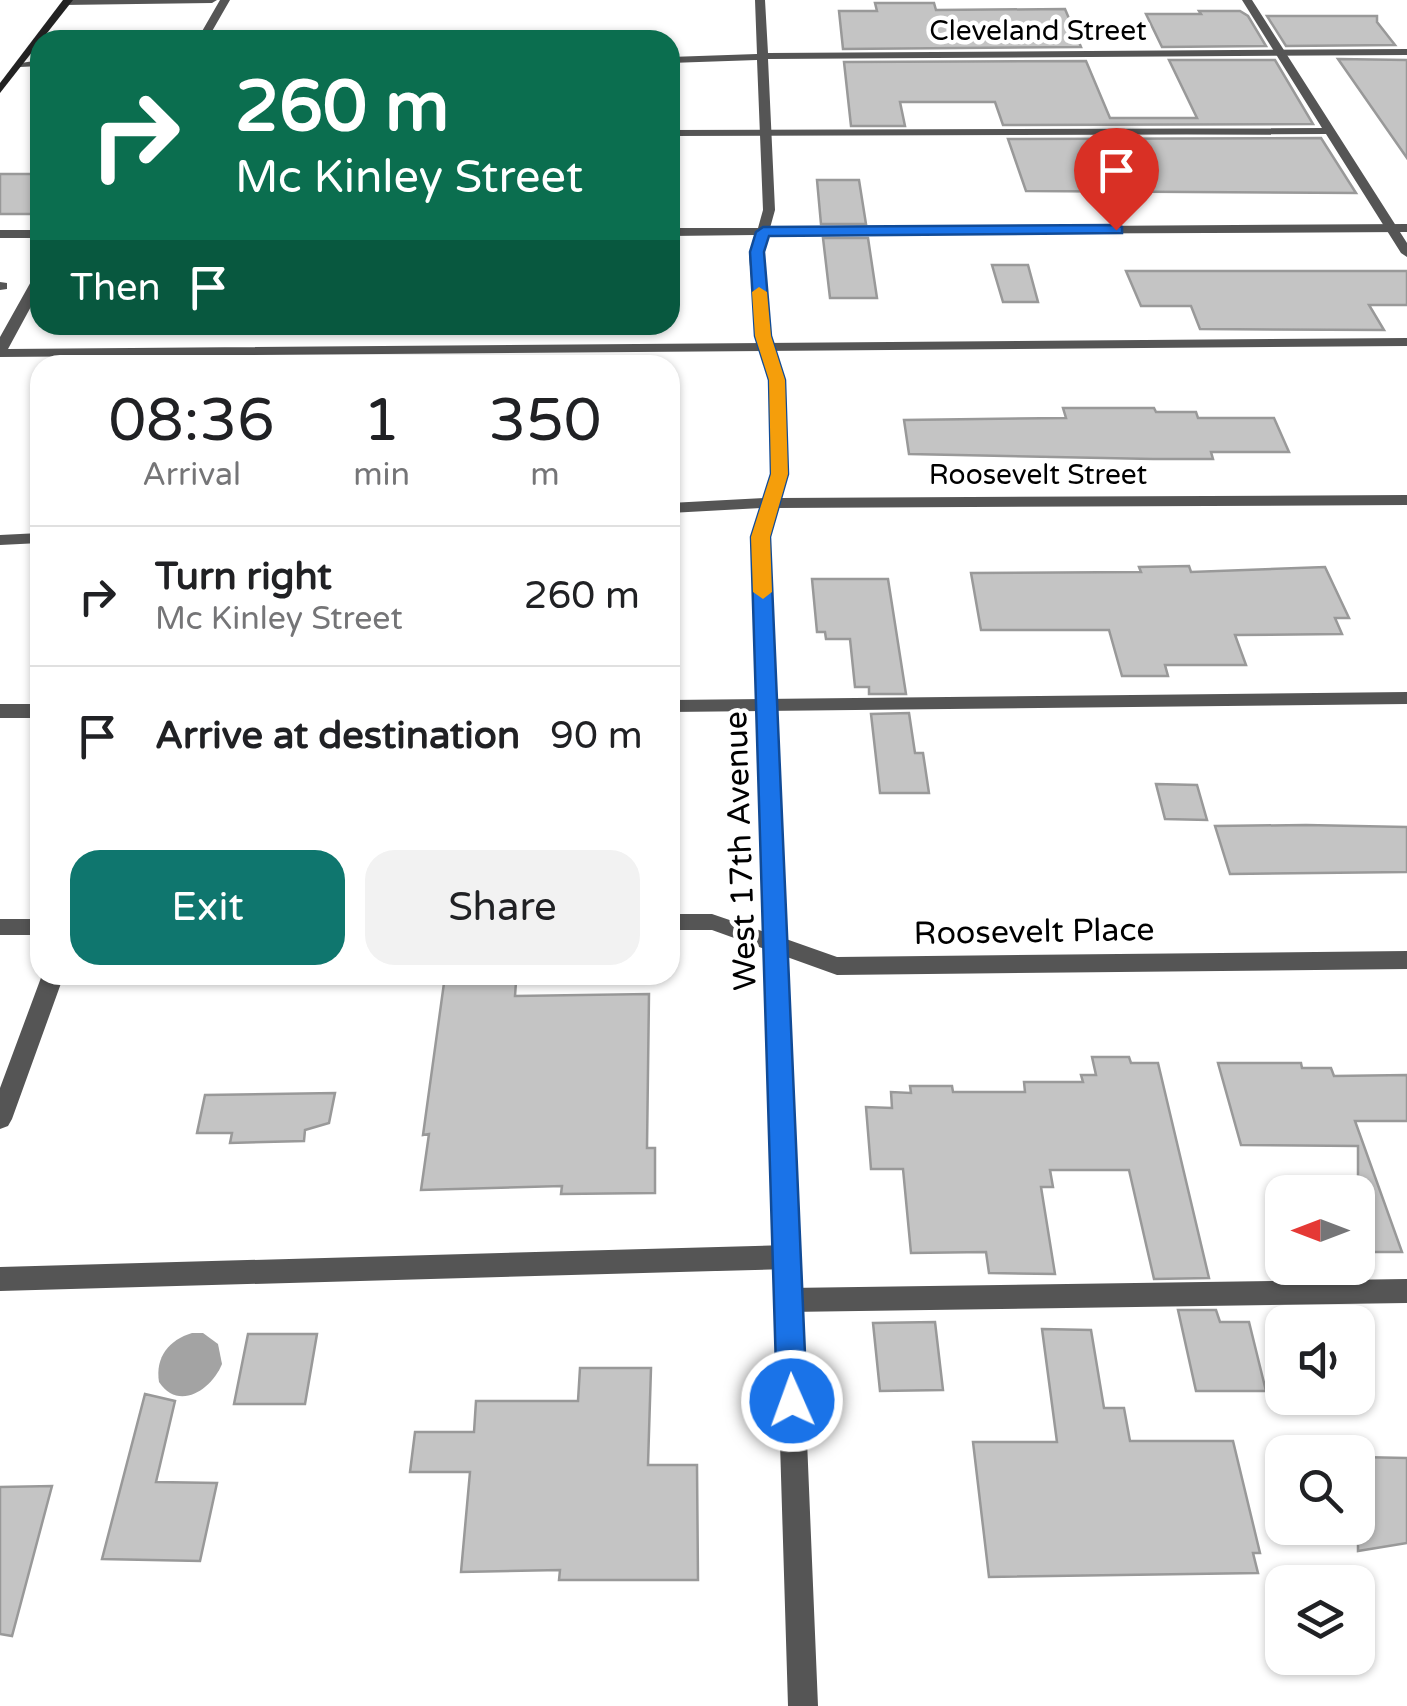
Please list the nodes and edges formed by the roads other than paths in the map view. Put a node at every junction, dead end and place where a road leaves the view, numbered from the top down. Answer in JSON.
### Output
{"nodes":[{"id":1,"x":212,"y":0,"type":"edge"},
{"id":2,"x":225,"y":0,"type":"edge"},
{"id":3,"x":760,"y":0,"type":"edge"},
{"id":4,"x":1247,"y":0,"type":"edge"},
{"id":5,"x":67,"y":1,"type":"edge"},
{"id":6,"x":45,"y":30,"type":"edge"},
{"id":7,"x":208,"y":30,"type":"edge"},
{"id":8,"x":30,"y":51,"type":"edge"},
{"id":9,"x":1280,"y":52,"type":"junction"},
{"id":10,"x":1407,"y":52,"type":"edge"},
{"id":11,"x":762,"y":56,"type":"junction"},
{"id":12,"x":680,"y":60,"type":"edge"},
{"id":13,"x":20,"y":64,"type":"junction"},
{"id":14,"x":30,"y":64,"type":"edge"},
{"id":15,"x":0,"y":90,"type":"edge"},
{"id":16,"x":1330,"y":131,"type":"junction"},
{"id":17,"x":680,"y":133,"type":"edge"},
{"id":18,"x":766,"y":133,"type":"junction"},
{"id":19,"x":1392,"y":228,"type":"junction"},
{"id":20,"x":1407,"y":228,"type":"edge"},
{"id":21,"x":680,"y":232,"type":"edge"},
{"id":22,"x":763,"y":232,"type":"junction"},
{"id":23,"x":0,"y":234,"type":"edge"},
{"id":24,"x":30,"y":234,"type":"edge"},
{"id":25,"x":1407,"y":253,"type":"edge"},
{"id":26,"x":30,"y":296,"type":"edge"},
{"id":27,"x":1407,"y":342,"type":"edge"},
{"id":28,"x":767,"y":350,"type":"junction"},
{"id":29,"x":0,"y":352,"type":"edge"},
{"id":30,"x":1407,"y":500,"type":"edge"},
{"id":31,"x":772,"y":503,"type":"junction"},
{"id":32,"x":680,"y":508,"type":"edge"},
{"id":33,"x":30,"y":538,"type":"edge"},
{"id":34,"x":0,"y":540,"type":"edge"},
{"id":35,"x":1407,"y":698,"type":"edge"},
{"id":36,"x":680,"y":706,"type":"edge"},
{"id":37,"x":767,"y":706,"type":"junction"},
{"id":38,"x":0,"y":711,"type":"edge"},
{"id":39,"x":30,"y":711,"type":"edge"},
{"id":40,"x":680,"y":922,"type":"edge"},
{"id":41,"x":30,"y":926,"type":"edge"},
{"id":42,"x":0,"y":927,"type":"edge"},
{"id":43,"x":776,"y":942,"type":"junction"},
{"id":44,"x":1407,"y":960,"type":"edge"},
{"id":45,"x":49,"y":985,"type":"edge"},
{"id":46,"x":0,"y":1118,"type":"edge"},
{"id":47,"x":788,"y":1258,"type":"junction"},
{"id":48,"x":0,"y":1278,"type":"edge"},
{"id":49,"x":1407,"y":1291,"type":"edge"},
{"id":50,"x":788,"y":1300,"type":"junction"},
{"id":51,"x":804,"y":1706,"type":"edge"}],
"edges":[{"from":1,"to":5,"type":"street"},
{"from":2,"to":7,"type":"street"},
{"from":3,"to":11,"type":"street","name":"West 17th Avenue"},
{"from":4,"to":9,"type":"street"},
{"from":5,"to":6,"type":"main road"},
{"from":8,"to":13,"type":"main road"},
{"from":9,"to":10,"type":"street","name":"Cleveland Street"},
{"from":9,"to":11,"type":"street","name":"Cleveland Street"},
{"from":9,"to":16,"type":"street"},
{"from":11,"to":12,"type":"street","name":"Cleveland Street"},
{"from":11,"to":18,"type":"street","name":"West 17th Avenue"},
{"from":13,"to":14,"type":"street"},
{"from":13,"to":15,"type":"main road"},
{"from":16,"to":18,"type":"street"},
{"from":16,"to":19,"type":"street"},
{"from":17,"to":18,"type":"street"},
{"from":18,"to":22,"type":"street","name":"West 17th Avenue"},
{"from":19,"to":20,"type":"street"},
{"from":19,"to":22,"type":"street"},
{"from":19,"to":25,"type":"street"},
{"from":21,"to":22,"type":"street"},
{"from":22,"to":28,"type":"street","name":"West 17th Avenue"},
{"from":23,"to":24,"type":"street"},
{"from":26,"to":29,"type":"street"},
{"from":27,"to":28,"type":"street"},
{"from":28,"to":29,"type":"street"},
{"from":28,"to":31,"type":"street","name":"West 17th Avenue"},
{"from":30,"to":31,"type":"street","name":"Roosevelt Street"},
{"from":31,"to":32,"type":"street","name":"Roosevelt Street"},
{"from":31,"to":37,"type":"street","name":"West 17th Avenue"},
{"from":33,"to":34,"type":"street"},
{"from":35,"to":37,"type":"street"},
{"from":36,"to":37,"type":"street"},
{"from":37,"to":43,"type":"street","name":"West 17th Avenue"},
{"from":38,"to":39,"type":"street"},
{"from":40,"to":43,"type":"street","name":"Roosevelt Place"},
{"from":41,"to":42,"type":"street"},
{"from":43,"to":44,"type":"street","name":"Roosevelt Place"},
{"from":43,"to":47,"type":"street","name":"West 17th Avenue"},
{"from":45,"to":46,"type":"street"},
{"from":47,"to":48,"type":"street"},
{"from":47,"to":50,"type":"street","name":"West 17th Avenue"},
{"from":49,"to":50,"type":"street"},
{"from":50,"to":51,"type":"street","name":"West 17th Avenue"}]}
